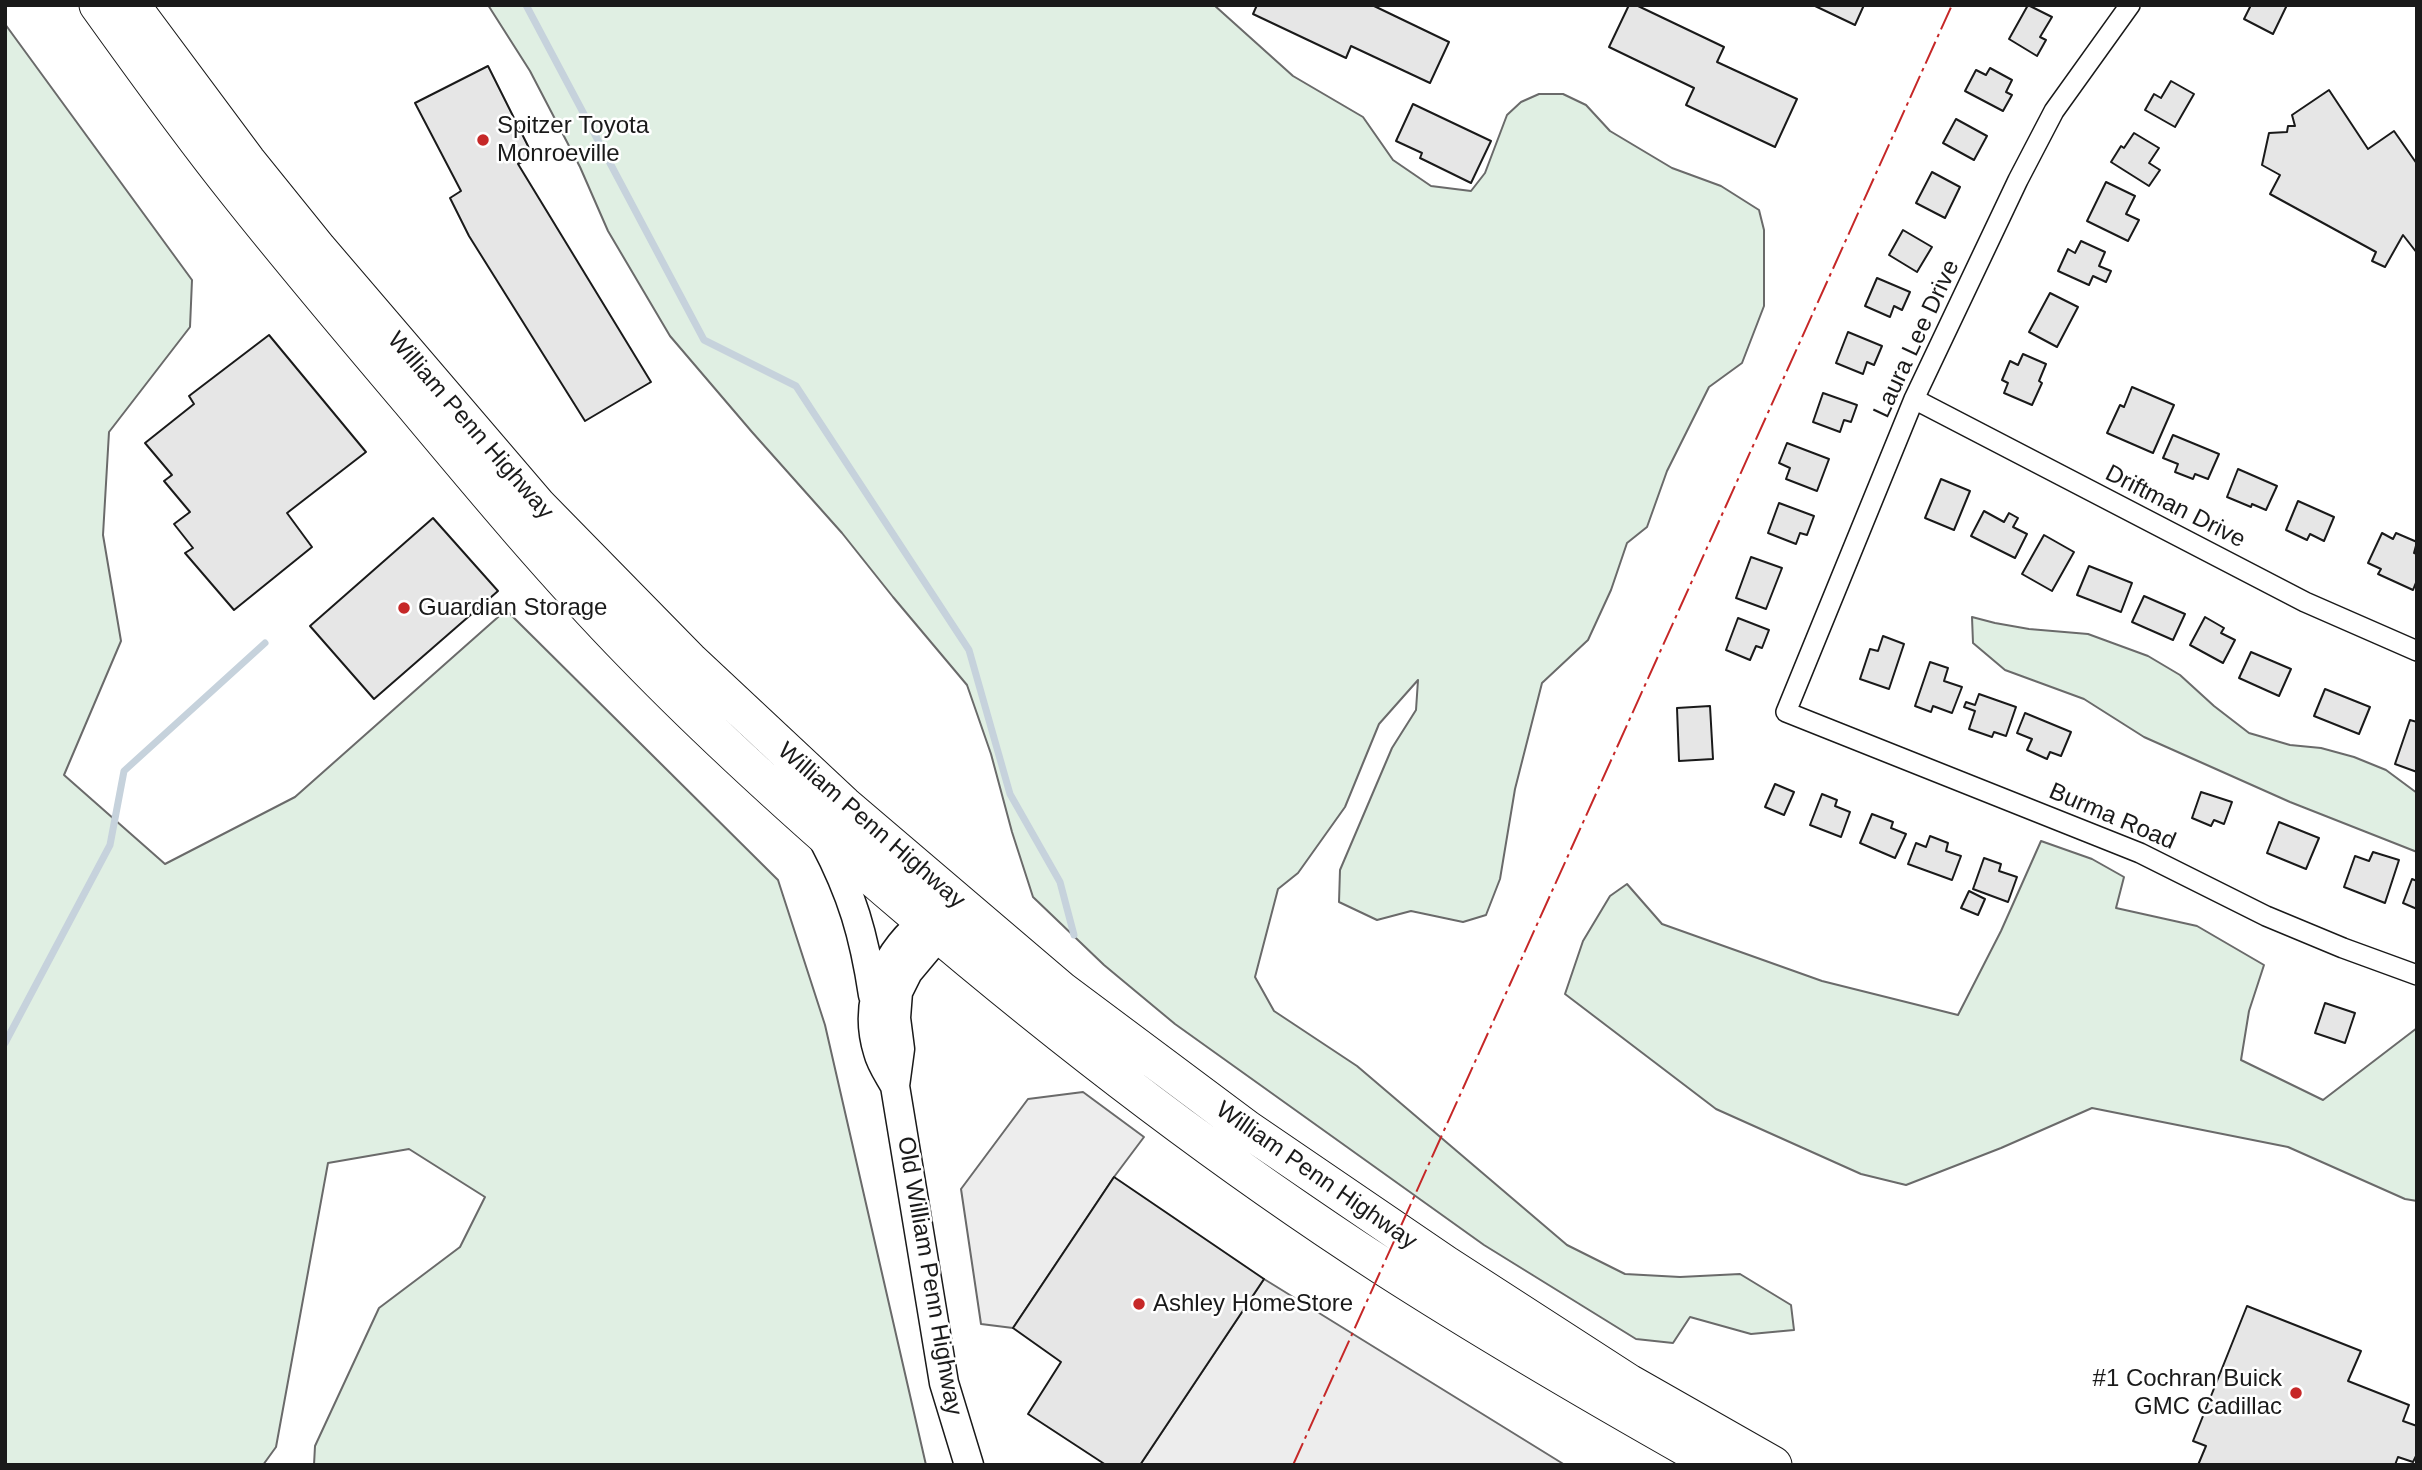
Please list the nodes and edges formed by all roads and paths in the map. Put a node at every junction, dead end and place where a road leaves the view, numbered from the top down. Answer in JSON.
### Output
{"nodes":[{"id":1,"x":97,"y":5,"type":"edge"},
{"id":2,"x":131,"y":5,"type":"edge"},
{"id":3,"x":2130,"y":5,"type":"edge"},
{"id":4,"x":1914,"y":399,"type":"junction"},
{"id":5,"x":2417,"y":651,"type":"edge"},
{"id":6,"x":1786,"y":712,"type":"joint"},
{"id":7,"x":820,"y":832,"type":"junction"},
{"id":8,"x":954,"y":900,"type":"junction"},
{"id":9,"x":931,"y":928,"type":"junction"},
{"id":10,"x":2417,"y":975,"type":"edge"},
{"id":11,"x":874,"y":1003,"type":"junction"},
{"id":12,"x":894,"y":1086,"type":"junction"},
{"id":13,"x":969,"y":1465,"type":"edge"},
{"id":14,"x":1717,"y":1465,"type":"edge"},
{"id":15,"x":1773,"y":1465,"type":"edge"}],
"edges":[{"from":1,"to":7,"type":"highway","name":"William Penn Highway"},
{"from":2,"to":8,"type":"highway","name":"William Penn Highway"},
{"from":3,"to":4,"type":"street","name":"Laura Lee Drive"},
{"from":4,"to":5,"type":"street","name":"Driftman Drive"},
{"from":4,"to":6,"type":"street","name":"Laura Lee Drive"},
{"from":6,"to":10,"type":"street","name":"Burma Road"},
{"from":7,"to":9,"type":"highway","name":"William Penn Highway"},
{"from":7,"to":11,"type":"main road"},
{"from":8,"to":9,"type":"main road","name":"Old William Penn Highway"},
{"from":8,"to":15,"type":"highway","name":"William Penn Highway"},
{"from":9,"to":11,"type":"main road","name":"Old William Penn Highway"},
{"from":9,"to":12,"type":"main road","name":"Old William Penn Highway"},
{"from":9,"to":14,"type":"highway","name":"William Penn Highway"},
{"from":11,"to":12,"type":"main road","name":"Old William Penn Highway"},
{"from":12,"to":13,"type":"main road","name":"Old William Penn Highway"}]}
